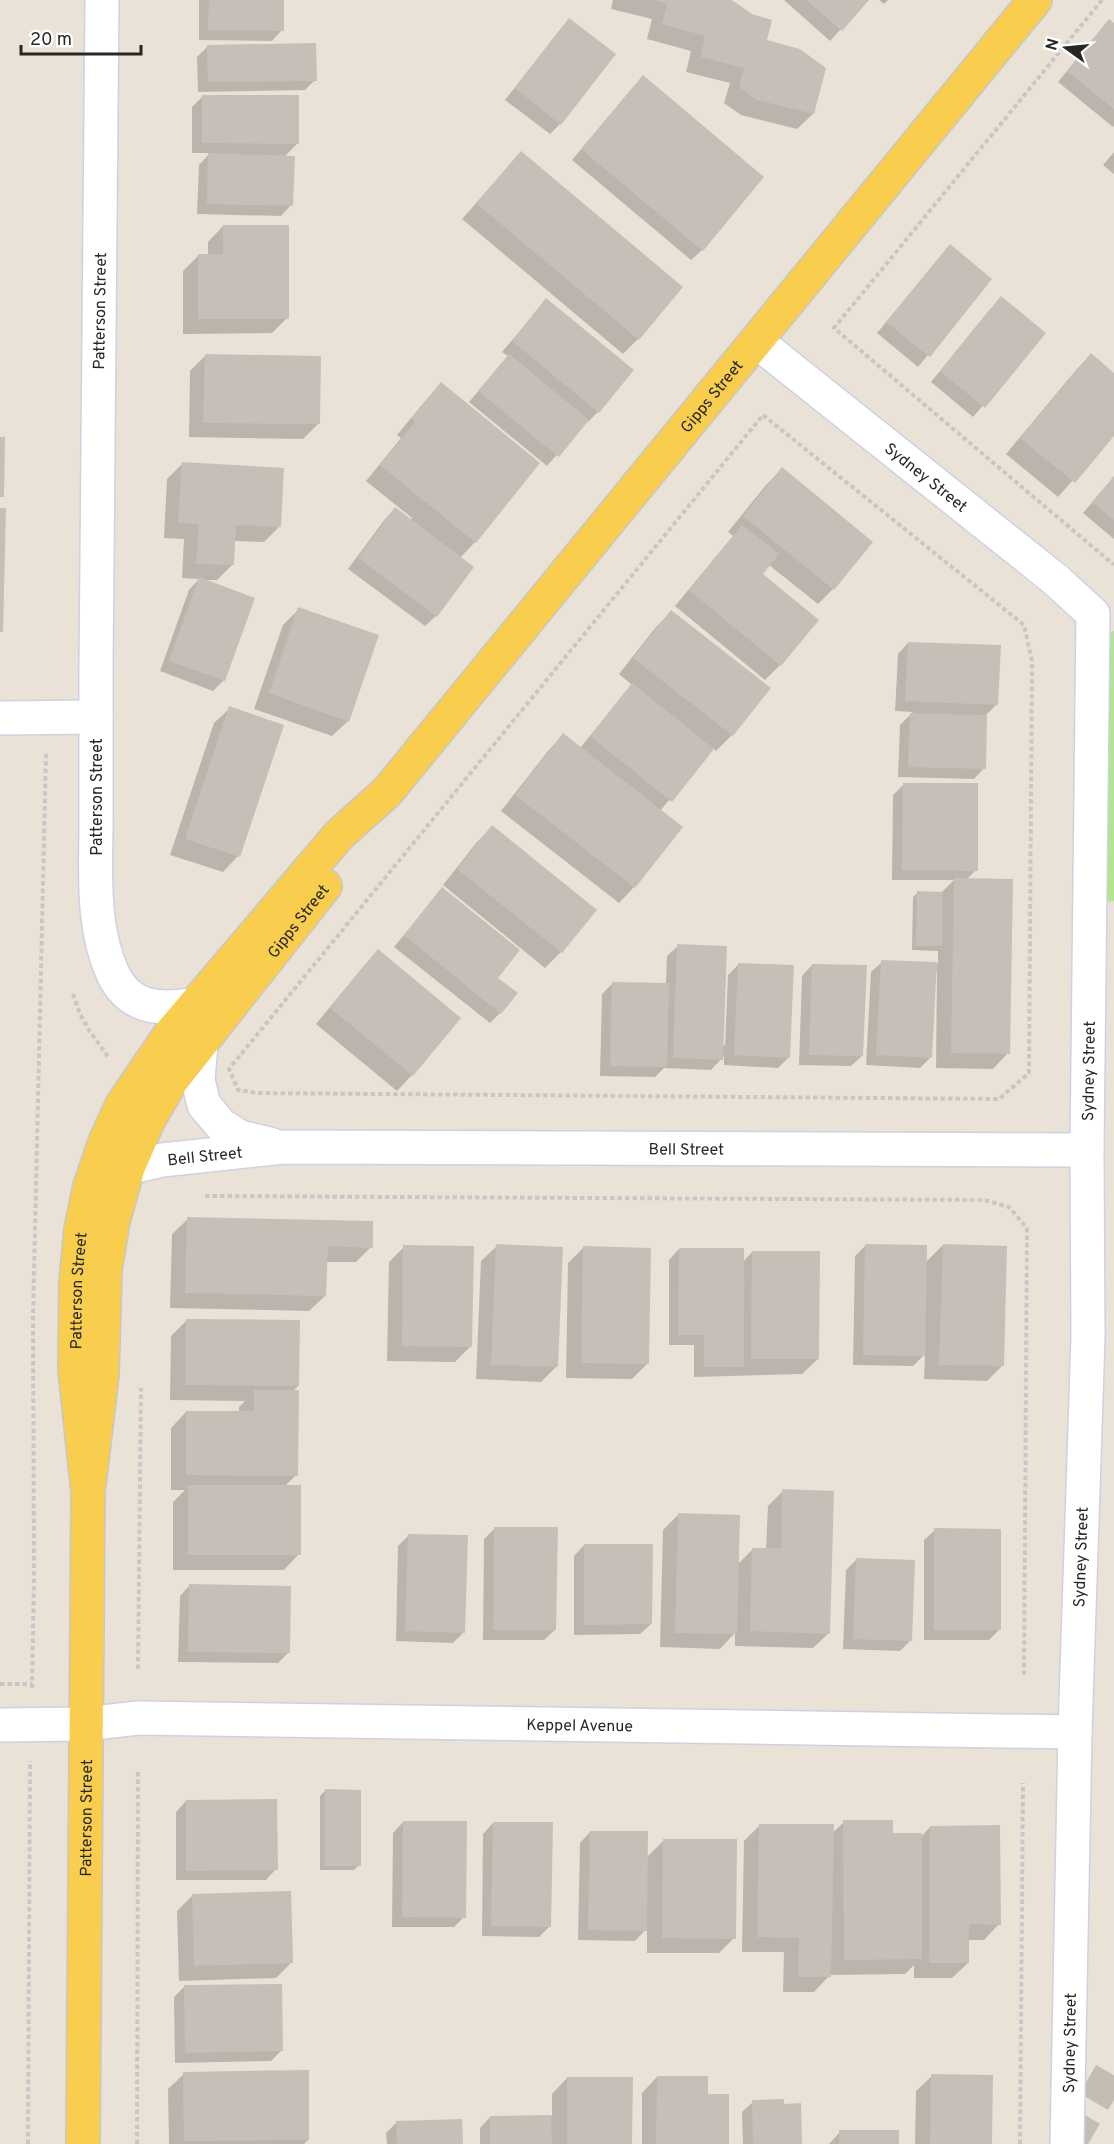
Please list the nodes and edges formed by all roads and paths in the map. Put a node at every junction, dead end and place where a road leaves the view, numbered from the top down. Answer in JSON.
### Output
{"nodes":[{"id":1,"x":102,"y":0,"type":"edge"},
{"id":2,"x":1035,"y":0,"type":"edge"},
{"id":3,"x":1102,"y":0,"type":"edge"},
{"id":4,"x":756,"y":341,"type":"junction"},
{"id":5,"x":1114,"y":565,"type":"edge"},
{"id":6,"x":1104,"y":616,"type":"edge"},
{"id":7,"x":96,"y":717,"type":"junction"},
{"id":8,"x":0,"y":718,"type":"edge"},
{"id":9,"x":47,"y":747,"type":"dead end"},
{"id":10,"x":387,"y":792,"type":"junction"},
{"id":11,"x":1114,"y":941,"type":"edge"},
{"id":12,"x":1089,"y":970,"type":"junction"},
{"id":13,"x":74,"y":994,"type":"dead end"},
{"id":14,"x":196,"y":1004,"type":"junction"},
{"id":15,"x":201,"y":1044,"type":"junction"},
{"id":16,"x":229,"y":1069,"type":"joint"},
{"id":17,"x":122,"y":1105,"type":"junction"},
{"id":18,"x":284,"y":1147,"type":"junction"},
{"id":19,"x":1087,"y":1150,"type":"junction"},
{"id":20,"x":128,"y":1168,"type":"junction"},
{"id":21,"x":195,"y":1196,"type":"dead end"},
{"id":22,"x":1101,"y":1337,"type":"edge"},
{"id":23,"x":141,"y":1385,"type":"dead end"},
{"id":24,"x":88,"y":1492,"type":"junction"},
{"id":25,"x":138,"y":1669,"type":"dead end"},
{"id":26,"x":1024,"y":1676,"type":"dead end"},
{"id":27,"x":0,"y":1684,"type":"edge"},
{"id":28,"x":32,"y":1684,"type":"junction"},
{"id":29,"x":85,"y":1724,"type":"junction"},
{"id":30,"x":15,"y":1725,"type":"edge"},
{"id":31,"x":1075,"y":1732,"type":"junction"},
{"id":32,"x":138,"y":1768,"type":"dead end"},
{"id":33,"x":1023,"y":1783,"type":"dead end"},
{"id":34,"x":28,"y":2144,"type":"edge"},
{"id":35,"x":83,"y":2144,"type":"edge"},
{"id":36,"x":137,"y":2144,"type":"edge"},
{"id":37,"x":1020,"y":2144,"type":"edge"},
{"id":38,"x":1067,"y":2144,"type":"edge"}],
"edges":[{"from":1,"to":7,"type":"street","name":"Patterson Street"},
{"from":2,"to":4,"type":"main road","name":"Gipps Street"},
{"from":3,"to":5,"type":"path"},
{"from":4,"to":6,"type":"street","name":"Sydney Street"},
{"from":4,"to":10,"type":"main road","name":"Gipps Street"},
{"from":6,"to":12,"type":"street","name":"Sydney Street"},
{"from":7,"to":8,"type":"street"},
{"from":7,"to":14,"type":"street","name":"Patterson Street"},
{"from":9,"to":28,"type":"path"},
{"from":10,"to":14,"type":"main road","name":"Gipps Street"},
{"from":10,"to":15,"type":"main road","name":"Gipps Street"},
{"from":11,"to":12,"type":"street"},
{"from":12,"to":19,"type":"street","name":"Sydney Street"},
{"from":13,"to":17,"type":"path"},
{"from":14,"to":17,"type":"main road","name":"Patterson Street"},
{"from":15,"to":18,"type":"street","name":"Bell Street"},
{"from":15,"to":20,"type":"main road","name":"Patterson Street"},
{"from":16,"to":16,"type":"path"},
{"from":17,"to":24,"type":"main road","name":"Patterson Street"},
{"from":18,"to":19,"type":"street","name":"Bell Street"},
{"from":18,"to":20,"type":"street","name":"Bell Street"},
{"from":19,"to":22,"type":"street","name":"Sydney Street"},
{"from":20,"to":24,"type":"main road","name":"Patterson Street"},
{"from":21,"to":26,"type":"path"},
{"from":22,"to":31,"type":"street","name":"Sydney Street"},
{"from":23,"to":25,"type":"path"},
{"from":24,"to":29,"type":"main road","name":"Patterson Street"},
{"from":27,"to":28,"type":"path"},
{"from":28,"to":30,"type":"path"},
{"from":29,"to":30,"type":"street","name":"Keppel Avenue"},
{"from":29,"to":31,"type":"street","name":"Keppel Avenue"},
{"from":29,"to":35,"type":"main road","name":"Patterson Street"},
{"from":30,"to":34,"type":"path"},
{"from":31,"to":38,"type":"street","name":"Sydney Street"},
{"from":32,"to":36,"type":"path"},
{"from":33,"to":37,"type":"path"}]}
